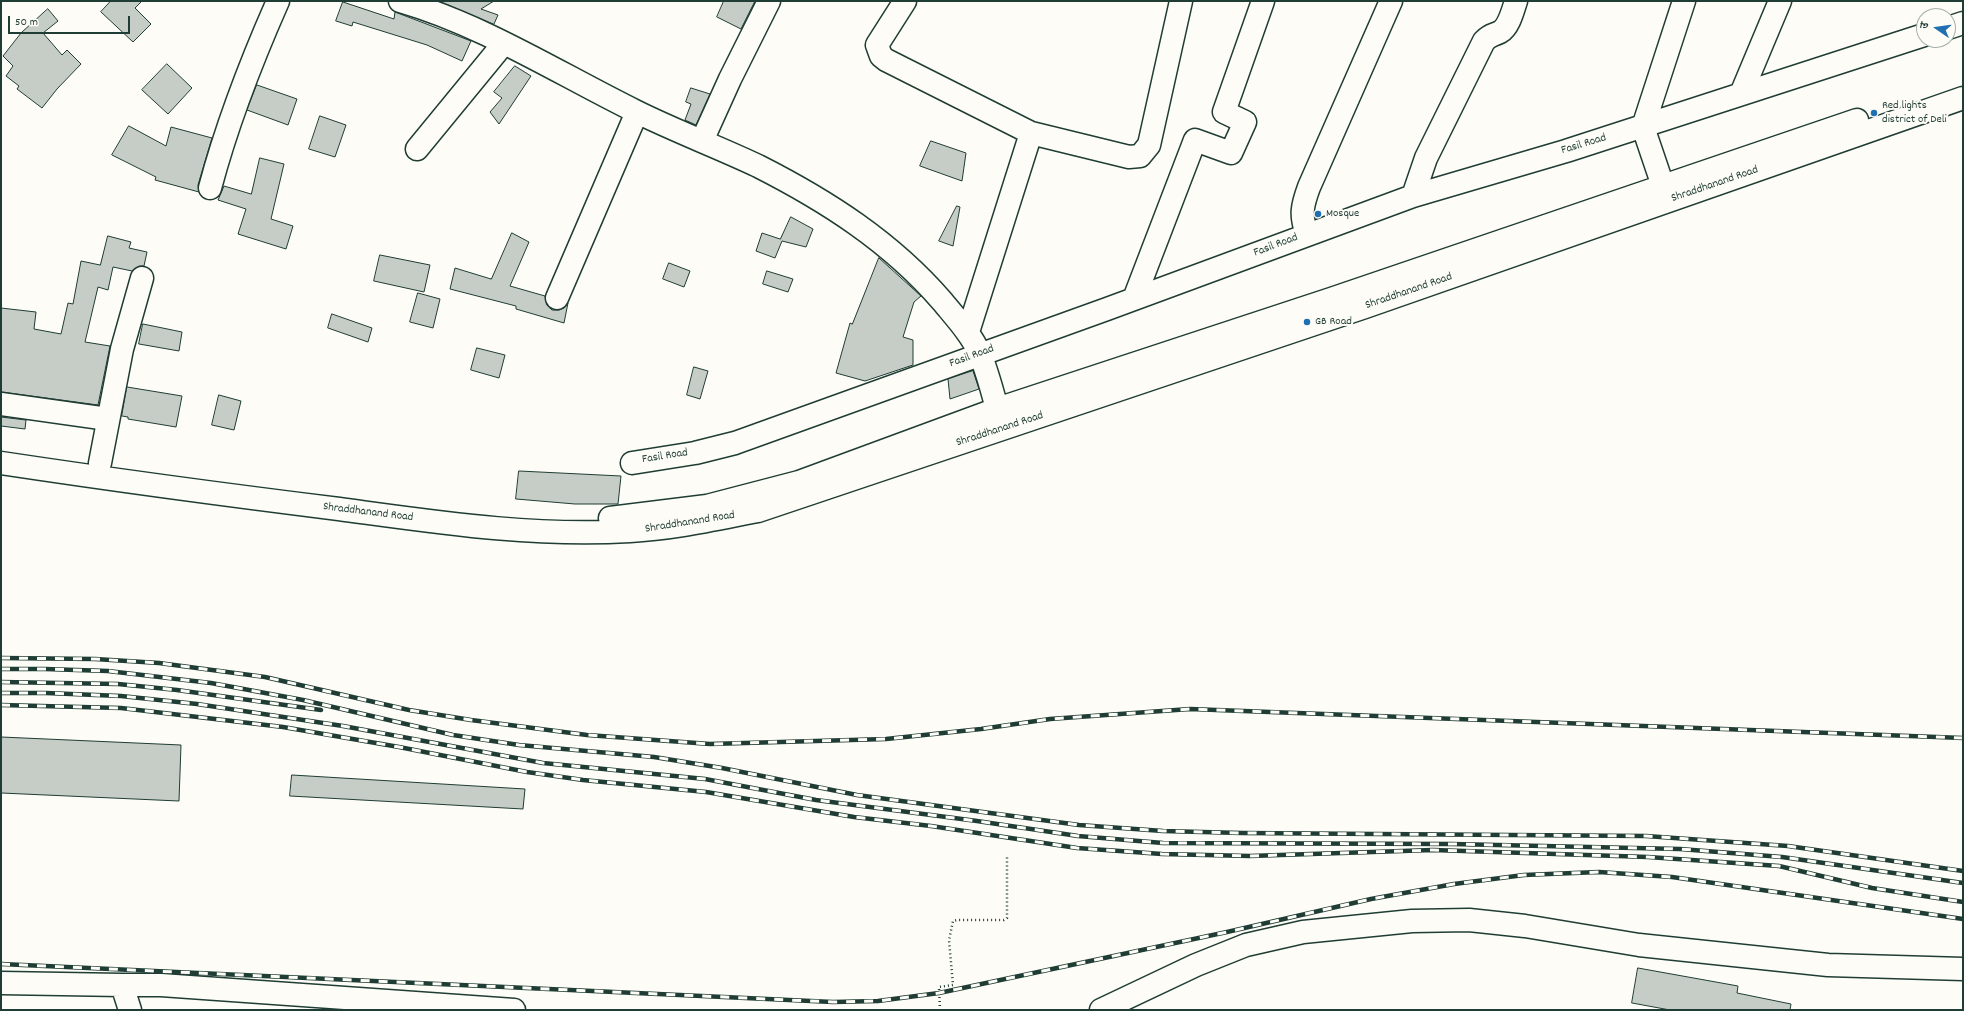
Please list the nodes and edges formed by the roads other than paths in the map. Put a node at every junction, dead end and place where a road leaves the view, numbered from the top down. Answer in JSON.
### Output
{"nodes":[{"id":1,"x":278,"y":1,"type":"edge"},
{"id":2,"x":400,"y":1,"type":"edge"},
{"id":3,"x":769,"y":1,"type":"edge"},
{"id":4,"x":905,"y":1,"type":"edge"},
{"id":5,"x":1181,"y":1,"type":"edge"},
{"id":6,"x":1263,"y":1,"type":"edge"},
{"id":7,"x":1390,"y":1,"type":"edge"},
{"id":8,"x":1516,"y":1,"type":"edge"},
{"id":9,"x":1684,"y":1,"type":"edge"},
{"id":10,"x":1780,"y":1,"type":"edge"},
{"id":11,"x":1916,"y":39,"type":"edge"},
{"id":12,"x":504,"y":43,"type":"junction"},
{"id":13,"x":1963,"y":83,"type":"edge"},
{"id":14,"x":1741,"y":94,"type":"junction"},
{"id":15,"x":1963,"y":98,"type":"edge"},
{"id":16,"x":637,"y":112,"type":"junction"},
{"id":17,"x":1643,"y":127,"type":"junction"},
{"id":18,"x":1031,"y":133,"type":"junction"},
{"id":19,"x":702,"y":142,"type":"junction"},
{"id":20,"x":417,"y":149,"type":"dead end"},
{"id":21,"x":1663,"y":186,"type":"junction"},
{"id":22,"x":210,"y":188,"type":"dead end"},
{"id":23,"x":1413,"y":196,"type":"junction"},
{"id":24,"x":1307,"y":234,"type":"junction"},
{"id":25,"x":142,"y":278,"type":"dead end"},
{"id":26,"x":557,"y":298,"type":"dead end"},
{"id":27,"x":1134,"y":299,"type":"junction"},
{"id":28,"x":968,"y":332,"type":"junction"},
{"id":29,"x":1251,"y":336,"type":"junction"},
{"id":30,"x":980,"y":354,"type":"junction"},
{"id":31,"x":1,"y":404,"type":"edge"},
{"id":32,"x":108,"y":419,"type":"junction"},
{"id":33,"x":1000,"y":420,"type":"junction"},
{"id":34,"x":1,"y":448,"type":"edge"},
{"id":35,"x":1,"y":463,"type":"edge"},
{"id":36,"x":100,"y":463,"type":"junction"},
{"id":37,"x":632,"y":463,"type":"dead end"},
{"id":38,"x":1963,"y":970,"type":"edge"},
{"id":39,"x":1,"y":983,"type":"edge"},
{"id":40,"x":122,"y":985,"type":"junction"},
{"id":41,"x":130,"y":1010,"type":"edge"},
{"id":42,"x":514,"y":1010,"type":"edge"},
{"id":43,"x":1102,"y":1010,"type":"edge"}],
"edges":[{"from":1,"to":22,"type":"street"},
{"from":2,"to":12,"type":"street"},
{"from":3,"to":19,"type":"street"},
{"from":4,"to":18,"type":"street"},
{"from":5,"to":18,"type":"street"},
{"from":6,"to":27,"type":"street"},
{"from":7,"to":24,"type":"street"},
{"from":8,"to":23,"type":"street"},
{"from":9,"to":17,"type":"street"},
{"from":10,"to":14,"type":"street"},
{"from":11,"to":14,"type":"street","name":"Fasil Road"},
{"from":12,"to":16,"type":"street"},
{"from":12,"to":20,"type":"street"},
{"from":13,"to":21,"type":"street","name":"Shraddhanand Road"},
{"from":14,"to":17,"type":"street","name":"Fasil Road"},
{"from":15,"to":29,"type":"street","name":"Shraddhanand Road"},
{"from":16,"to":19,"type":"street"},
{"from":16,"to":26,"type":"street"},
{"from":17,"to":21,"type":"street"},
{"from":17,"to":23,"type":"street","name":"Fasil Road"},
{"from":18,"to":28,"type":"street"},
{"from":19,"to":28,"type":"street"},
{"from":21,"to":29,"type":"street","name":"Shraddhanand Road"},
{"from":23,"to":24,"type":"street","name":"Fasil Road"},
{"from":24,"to":27,"type":"street","name":"Fasil Road"},
{"from":25,"to":32,"type":"street"},
{"from":27,"to":30,"type":"street","name":"Fasil Road"},
{"from":28,"to":30,"type":"street"},
{"from":29,"to":33,"type":"street","name":"Shraddhanand Road"},
{"from":30,"to":33,"type":"street"},
{"from":30,"to":37,"type":"street","name":"Fasil Road"},
{"from":31,"to":32,"type":"street"},
{"from":32,"to":36,"type":"street"},
{"from":33,"to":35,"type":"street","name":"Shraddhanand Road"},
{"from":33,"to":36,"type":"street","name":"Shraddhanand Road"},
{"from":34,"to":36,"type":"street","name":"Shraddhanand Road"},
{"from":38,"to":43,"type":"street"},
{"from":39,"to":40,"type":"street"},
{"from":40,"to":41,"type":"street"},
{"from":40,"to":42,"type":"street"}]}
